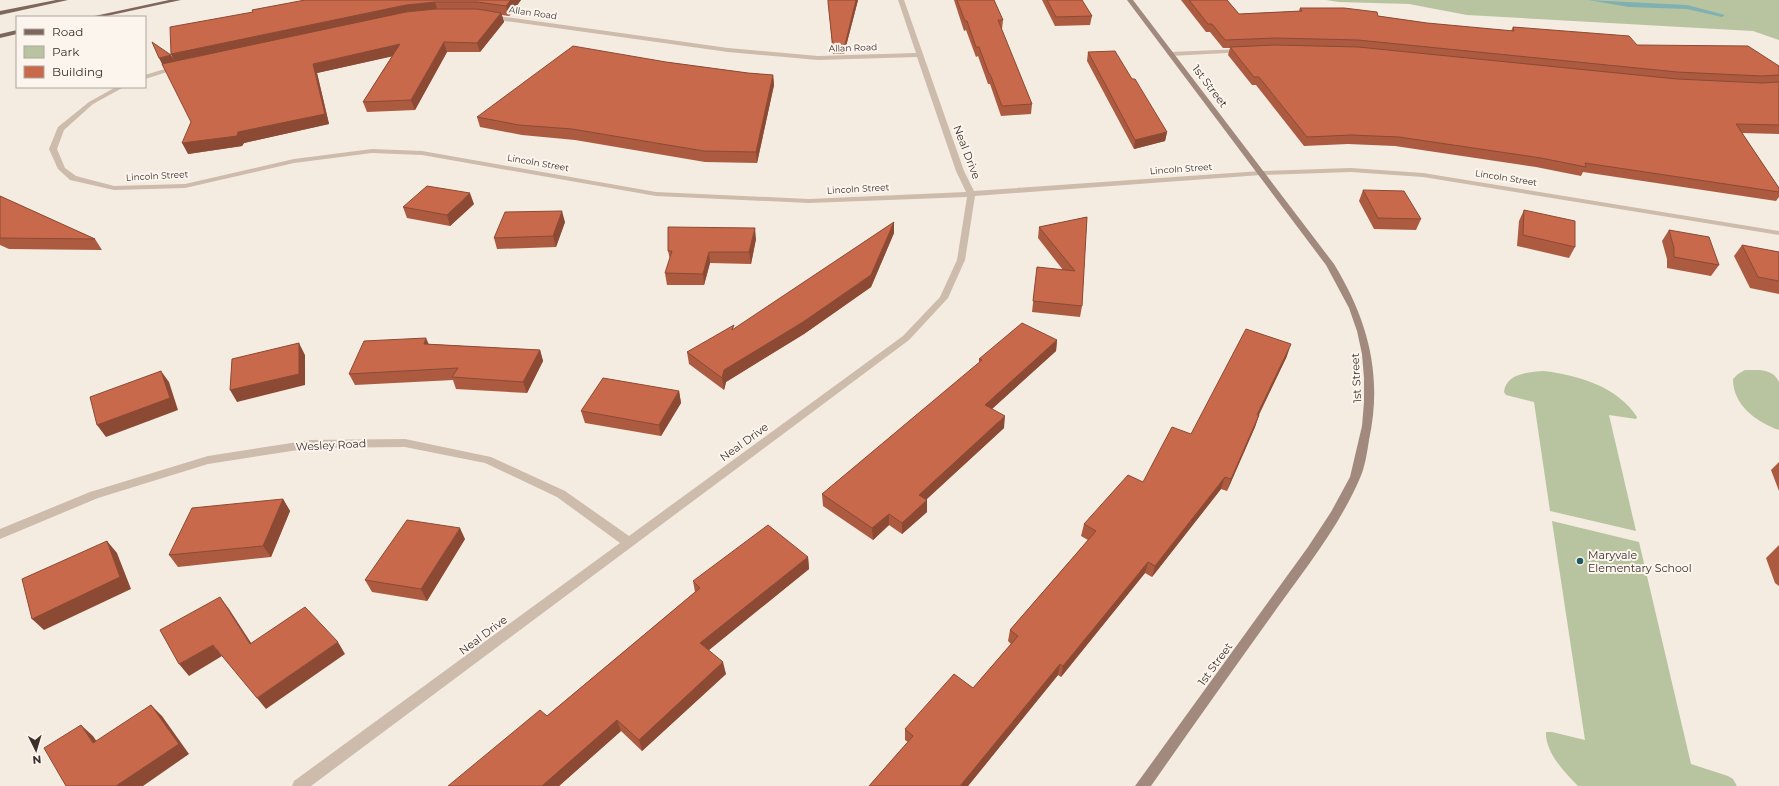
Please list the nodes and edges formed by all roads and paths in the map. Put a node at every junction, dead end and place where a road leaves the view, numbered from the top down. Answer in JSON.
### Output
{"nodes":[{"id":1,"x":65,"y":0,"type":"edge"},
{"id":2,"x":178,"y":0,"type":"edge"},
{"id":3,"x":901,"y":0,"type":"edge"},
{"id":4,"x":1130,"y":0,"type":"edge"},
{"id":5,"x":0,"y":13,"type":"edge"},
{"id":6,"x":480,"y":15,"type":"edge"},
{"id":7,"x":98,"y":16,"type":"edge"},
{"id":8,"x":16,"y":32,"type":"edge"},
{"id":9,"x":0,"y":36,"type":"edge"},
{"id":10,"x":1251,"y":51,"type":"edge"},
{"id":11,"x":1170,"y":54,"type":"junction"},
{"id":12,"x":920,"y":55,"type":"junction"},
{"id":13,"x":182,"y":66,"type":"edge"},
{"id":14,"x":146,"y":77,"type":"edge"},
{"id":15,"x":119,"y":88,"type":"edge"},
{"id":16,"x":1261,"y":173,"type":"junction"},
{"id":17,"x":971,"y":194,"type":"junction"},
{"id":18,"x":1779,"y":233,"type":"edge"},
{"id":19,"x":0,"y":534,"type":"edge"},
{"id":20,"x":628,"y":542,"type":"junction"},
{"id":21,"x":299,"y":786,"type":"edge"},
{"id":22,"x":1142,"y":786,"type":"edge"}],
"edges":[{"from":1,"to":5,"type":"main road"},
{"from":2,"to":7,"type":"main road"},
{"from":3,"to":12,"type":"street","name":"Neal Drive"},
{"from":4,"to":11,"type":"street","name":"1st Street"},
{"from":6,"to":12,"type":"street","name":"Allan Road"},
{"from":8,"to":9,"type":"main road"},
{"from":10,"to":11,"type":"street"},
{"from":11,"to":16,"type":"street","name":"1st Street"},
{"from":12,"to":17,"type":"street","name":"Neal Drive"},
{"from":13,"to":14,"type":"street"},
{"from":15,"to":17,"type":"street","name":"Lincoln Street"},
{"from":16,"to":17,"type":"street","name":"Lincoln Street"},
{"from":16,"to":18,"type":"street","name":"Lincoln Street"},
{"from":16,"to":22,"type":"street","name":"1st Street"},
{"from":17,"to":20,"type":"street","name":"Neal Drive"},
{"from":19,"to":20,"type":"street","name":"Wesley Road"},
{"from":20,"to":21,"type":"street","name":"Neal Drive"}]}
